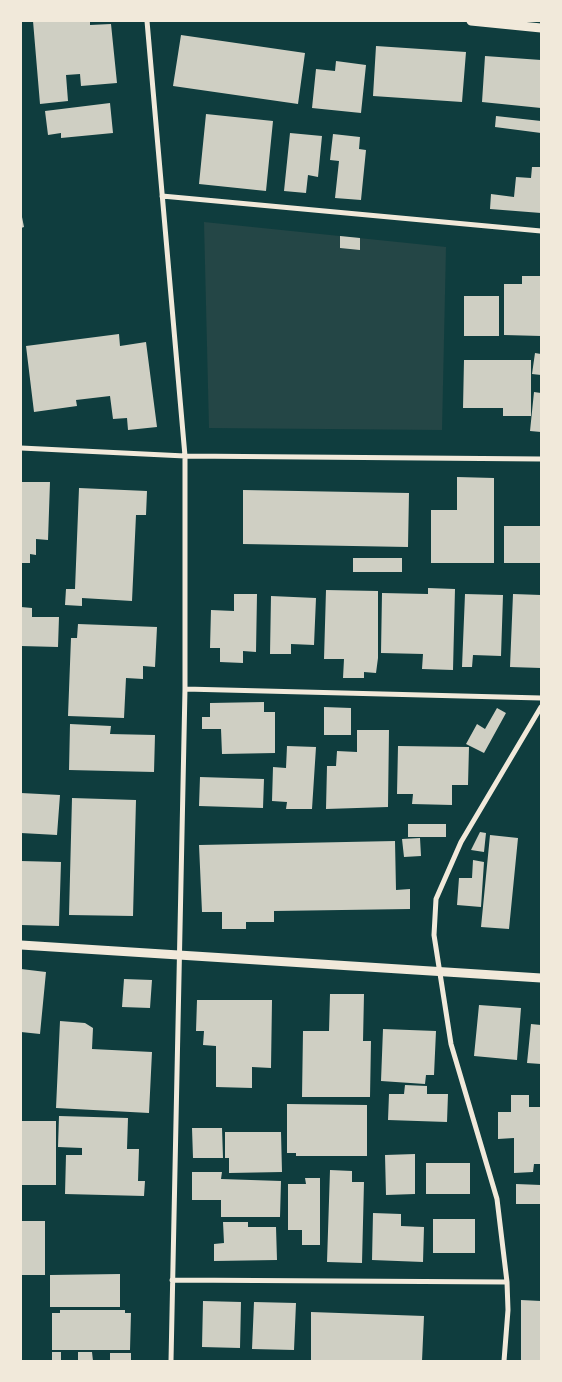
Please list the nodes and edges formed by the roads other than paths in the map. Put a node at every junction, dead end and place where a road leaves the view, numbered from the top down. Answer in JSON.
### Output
{"nodes":[{"id":1,"x":146,"y":21,"type":"edge"},
{"id":2,"x":471,"y":21,"type":"edge"},
{"id":3,"x":541,"y":28,"type":"edge"},
{"id":4,"x":162,"y":196,"type":"junction"},
{"id":5,"x":541,"y":231,"type":"edge"},
{"id":6,"x":21,"y":448,"type":"edge"},
{"id":7,"x":185,"y":456,"type":"junction"},
{"id":8,"x":541,"y":459,"type":"edge"},
{"id":9,"x":185,"y":689,"type":"junction"},
{"id":10,"x":541,"y":698,"type":"edge"},
{"id":11,"x":541,"y":707,"type":"edge"},
{"id":12,"x":21,"y":945,"type":"edge"},
{"id":13,"x":178,"y":956,"type":"junction"},
{"id":14,"x":440,"y":972,"type":"junction"},
{"id":15,"x":541,"y":978,"type":"edge"},
{"id":16,"x":172,"y":1280,"type":"junction"},
{"id":17,"x":507,"y":1282,"type":"junction"},
{"id":18,"x":171,"y":1361,"type":"edge"},
{"id":19,"x":504,"y":1361,"type":"edge"}],
"edges":[{"from":1,"to":4,"type":"street"},
{"from":2,"to":3,"type":"street"},
{"from":4,"to":5,"type":"street"},
{"from":4,"to":7,"type":"street"},
{"from":6,"to":7,"type":"street"},
{"from":7,"to":8,"type":"street"},
{"from":7,"to":9,"type":"street"},
{"from":9,"to":10,"type":"street"},
{"from":9,"to":13,"type":"street"},
{"from":11,"to":14,"type":"street"},
{"from":12,"to":13,"type":"street"},
{"from":13,"to":14,"type":"street"},
{"from":13,"to":16,"type":"street"},
{"from":14,"to":15,"type":"street"},
{"from":14,"to":17,"type":"street"},
{"from":16,"to":17,"type":"street"},
{"from":16,"to":18,"type":"street"},
{"from":17,"to":19,"type":"street"}]}
